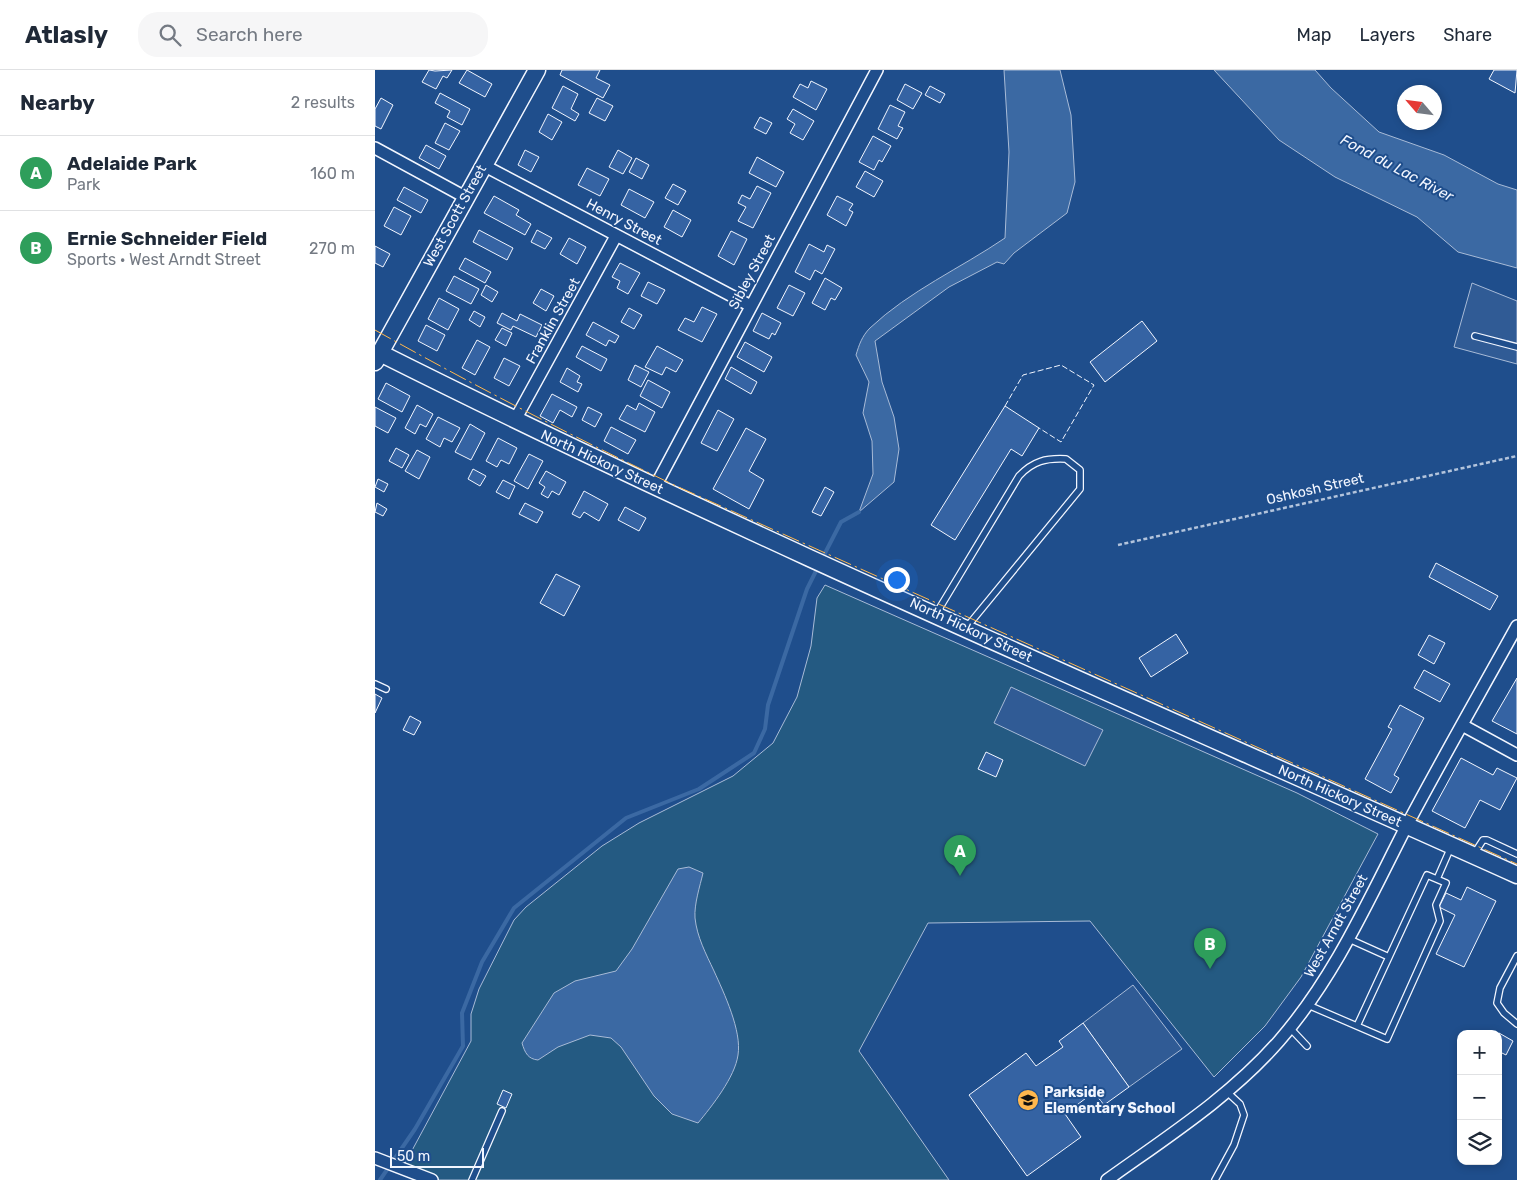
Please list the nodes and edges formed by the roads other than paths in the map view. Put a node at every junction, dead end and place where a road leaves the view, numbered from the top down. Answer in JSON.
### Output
{"nodes":[{"id":1,"x":537,"y":70,"type":"edge"},
{"id":2,"x":877,"y":70,"type":"edge"},
{"id":3,"x":375,"y":148,"type":"edge"},
{"id":4,"x":483,"y":165,"type":"junction"},
{"id":5,"x":465,"y":197,"type":"junction"},
{"id":6,"x":616,"y":236,"type":"junction"},
{"id":7,"x":751,"y":306,"type":"junction"},
{"id":8,"x":1475,"y":336,"type":"dead end"},
{"id":9,"x":1517,"y":347,"type":"edge"},
{"id":10,"x":377,"y":355,"type":"edge"},
{"id":11,"x":515,"y":420,"type":"junction"},
{"id":12,"x":655,"y":487,"type":"junction"},
{"id":13,"x":936,"y":614,"type":"junction"},
{"id":14,"x":1517,"y":626,"type":"edge"},
{"id":15,"x":965,"y":628,"type":"junction"},
{"id":16,"x":375,"y":684,"type":"edge"},
{"id":17,"x":386,"y":689,"type":"dead end"},
{"id":18,"x":1462,"y":725,"type":"junction"},
{"id":19,"x":1517,"y":756,"type":"edge"},
{"id":20,"x":1407,"y":826,"type":"junction"},
{"id":21,"x":1451,"y":846,"type":"junction"},
{"id":22,"x":1517,"y":854,"type":"edge"},
{"id":23,"x":1473,"y":855,"type":"junction"},
{"id":24,"x":1517,"y":875,"type":"edge"},
{"id":25,"x":1437,"y":879,"type":"junction"},
{"id":26,"x":1349,"y":939,"type":"junction"},
{"id":27,"x":1517,"y":956,"type":"edge"},
{"id":28,"x":1389,"y":957,"type":"junction"},
{"id":29,"x":1308,"y":1005,"type":"junction"},
{"id":30,"x":1517,"y":1024,"type":"edge"},
{"id":31,"x":1357,"y":1026,"type":"junction"},
{"id":32,"x":1290,"y":1028,"type":"junction"},
{"id":33,"x":1307,"y":1046,"type":"dead end"},
{"id":34,"x":1227,"y":1092,"type":"junction"},
{"id":35,"x":502,"y":1111,"type":"dead end"},
{"id":36,"x":380,"y":1160,"type":"edge"},
{"id":37,"x":432,"y":1180,"type":"edge"},
{"id":38,"x":472,"y":1180,"type":"edge"},
{"id":39,"x":1107,"y":1180,"type":"edge"},
{"id":40,"x":1215,"y":1180,"type":"edge"}],
"edges":[{"from":1,"to":4,"type":"street","name":"West Scott Street"},
{"from":2,"to":7,"type":"street","name":"Sibley Street"},
{"from":3,"to":5,"type":"street"},
{"from":4,"to":5,"type":"street","name":"West Scott Street"},
{"from":4,"to":6,"type":"street","name":"Henry Street"},
{"from":5,"to":10,"type":"street","name":"West Scott Street"},
{"from":6,"to":7,"type":"street","name":"Henry Street"},
{"from":6,"to":11,"type":"street","name":"Franklin Street"},
{"from":7,"to":12,"type":"street","name":"Sibley Street"},
{"from":8,"to":9,"type":"lane"},
{"from":10,"to":11,"type":"street","name":"North Hickory Street"},
{"from":11,"to":12,"type":"street","name":"North Hickory Street"},
{"from":12,"to":13,"type":"street","name":"North Hickory Street"},
{"from":13,"to":15,"type":"street","name":"North Hickory Street"},
{"from":13,"to":15,"type":"lane"},
{"from":14,"to":18,"type":"street","name":"West Arndt Street"},
{"from":15,"to":20,"type":"street","name":"North Hickory Street"},
{"from":16,"to":17,"type":"lane"},
{"from":18,"to":19,"type":"street"},
{"from":18,"to":20,"type":"street","name":"West Arndt Street"},
{"from":20,"to":21,"type":"street","name":"North Hickory Street"},
{"from":20,"to":26,"type":"street","name":"West Arndt Street"},
{"from":21,"to":23,"type":"street","name":"North Hickory Street"},
{"from":21,"to":25,"type":"lane"},
{"from":22,"to":23,"type":"lane"},
{"from":23,"to":24,"type":"street","name":"North Hickory Street"},
{"from":25,"to":28,"type":"lane"},
{"from":25,"to":31,"type":"lane"},
{"from":26,"to":28,"type":"lane"},
{"from":26,"to":29,"type":"street","name":"West Arndt Street"},
{"from":27,"to":30,"type":"lane"},
{"from":28,"to":31,"type":"lane"},
{"from":29,"to":31,"type":"lane"},
{"from":29,"to":32,"type":"street","name":"West Arndt Street"},
{"from":32,"to":33,"type":"lane"},
{"from":32,"to":34,"type":"street","name":"West Arndt Street"},
{"from":34,"to":39,"type":"street","name":"West Arndt Street"},
{"from":34,"to":40,"type":"lane"},
{"from":35,"to":38,"type":"lane"},
{"from":36,"to":37,"type":"street"}]}
